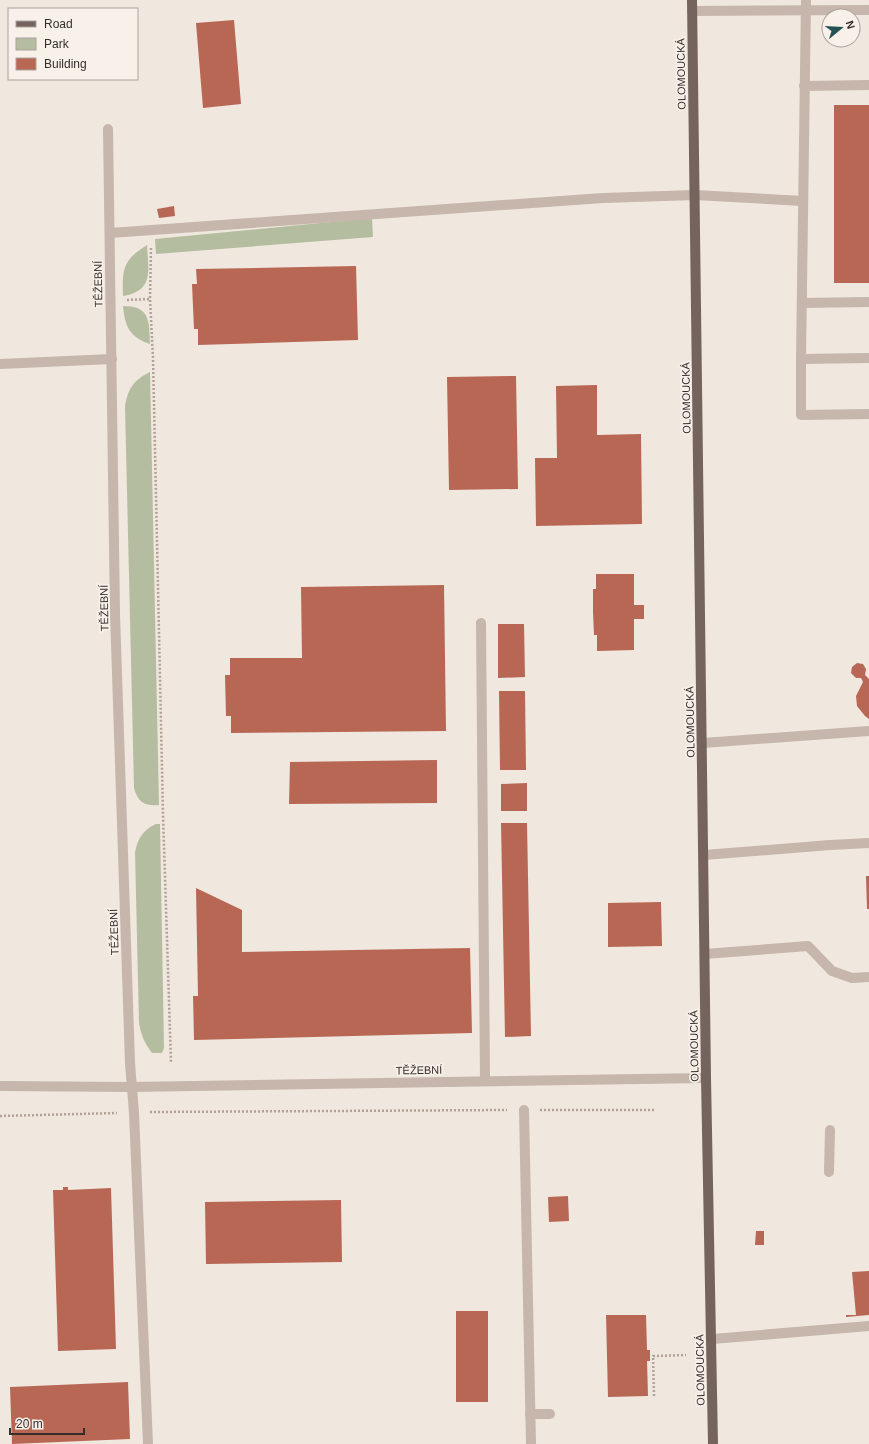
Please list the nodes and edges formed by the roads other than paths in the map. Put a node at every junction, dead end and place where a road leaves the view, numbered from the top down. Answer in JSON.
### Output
{"nodes":[{"id":1,"x":692,"y":0,"type":"edge"},
{"id":2,"x":766,"y":5,"type":"edge"},
{"id":3,"x":806,"y":5,"type":"edge"},
{"id":4,"x":869,"y":10,"type":"edge"},
{"id":5,"x":692,"y":12,"type":"junction"},
{"id":6,"x":869,"y":85,"type":"edge"},
{"id":7,"x":804,"y":86,"type":"junction"},
{"id":8,"x":108,"y":129,"type":"dead end"},
{"id":9,"x":695,"y":195,"type":"junction"},
{"id":10,"x":803,"y":201,"type":"junction"},
{"id":11,"x":110,"y":233,"type":"junction"},
{"id":12,"x":869,"y":302,"type":"edge"},
{"id":13,"x":802,"y":303,"type":"junction"},
{"id":14,"x":869,"y":358,"type":"edge"},
{"id":15,"x":112,"y":359,"type":"junction"},
{"id":16,"x":801,"y":359,"type":"junction"},
{"id":17,"x":0,"y":364,"type":"edge"},
{"id":18,"x":869,"y":414,"type":"edge"},
{"id":19,"x":481,"y":624,"type":"dead end"},
{"id":20,"x":869,"y":731,"type":"edge"},
{"id":21,"x":702,"y":743,"type":"junction"},
{"id":22,"x":869,"y":844,"type":"edge"},
{"id":23,"x":704,"y":855,"type":"junction"},
{"id":24,"x":705,"y":954,"type":"junction"},
{"id":25,"x":869,"y":977,"type":"edge"},
{"id":26,"x":706,"y":1078,"type":"junction"},
{"id":27,"x":485,"y":1081,"type":"junction"},
{"id":28,"x":0,"y":1086,"type":"edge"},
{"id":29,"x":131,"y":1087,"type":"junction"},
{"id":30,"x":524,"y":1110,"type":"road end"},
{"id":31,"x":830,"y":1130,"type":"dead end"},
{"id":32,"x":829,"y":1172,"type":"dead end"},
{"id":33,"x":869,"y":1326,"type":"edge"},
{"id":34,"x":712,"y":1339,"type":"junction"},
{"id":35,"x":530,"y":1414,"type":"junction"},
{"id":36,"x":550,"y":1414,"type":"dead end"},
{"id":37,"x":148,"y":1444,"type":"edge"},
{"id":38,"x":531,"y":1444,"type":"edge"},
{"id":39,"x":713,"y":1444,"type":"edge"}],
"edges":[{"from":1,"to":5,"type":"main road","name":"OLOMOUCKÁ"},
{"from":2,"to":3,"type":"street"},
{"from":2,"to":5,"type":"street"},
{"from":3,"to":4,"type":"street"},
{"from":3,"to":7,"type":"street"},
{"from":5,"to":9,"type":"main road","name":"OLOMOUCKÁ"},
{"from":6,"to":7,"type":"street"},
{"from":7,"to":10,"type":"street"},
{"from":8,"to":11,"type":"street","name":"TĚŽEBNÍ"},
{"from":9,"to":10,"type":"street"},
{"from":9,"to":11,"type":"street"},
{"from":9,"to":21,"type":"main road","name":"OLOMOUCKÁ"},
{"from":10,"to":13,"type":"street"},
{"from":11,"to":15,"type":"street","name":"TĚŽEBNÍ"},
{"from":12,"to":13,"type":"street"},
{"from":13,"to":16,"type":"street"},
{"from":14,"to":16,"type":"street"},
{"from":15,"to":17,"type":"street"},
{"from":15,"to":29,"type":"street","name":"TĚŽEBNÍ"},
{"from":16,"to":18,"type":"street"},
{"from":19,"to":27,"type":"street"},
{"from":20,"to":21,"type":"street"},
{"from":21,"to":23,"type":"main road","name":"OLOMOUCKÁ"},
{"from":22,"to":23,"type":"street"},
{"from":23,"to":24,"type":"main road","name":"OLOMOUCKÁ"},
{"from":24,"to":25,"type":"street"},
{"from":24,"to":26,"type":"main road","name":"OLOMOUCKÁ"},
{"from":26,"to":27,"type":"street","name":"TĚŽEBNÍ"},
{"from":26,"to":34,"type":"main road","name":"OLOMOUCKÁ"},
{"from":27,"to":29,"type":"street","name":"TĚŽEBNÍ"},
{"from":28,"to":29,"type":"street","name":"TĚŽEBNÍ"},
{"from":29,"to":37,"type":"street"},
{"from":30,"to":35,"type":"street"},
{"from":31,"to":32,"type":"street"},
{"from":33,"to":34,"type":"street"},
{"from":34,"to":39,"type":"main road","name":"OLOMOUCKÁ"},
{"from":35,"to":36,"type":"street"},
{"from":35,"to":38,"type":"street"}]}
